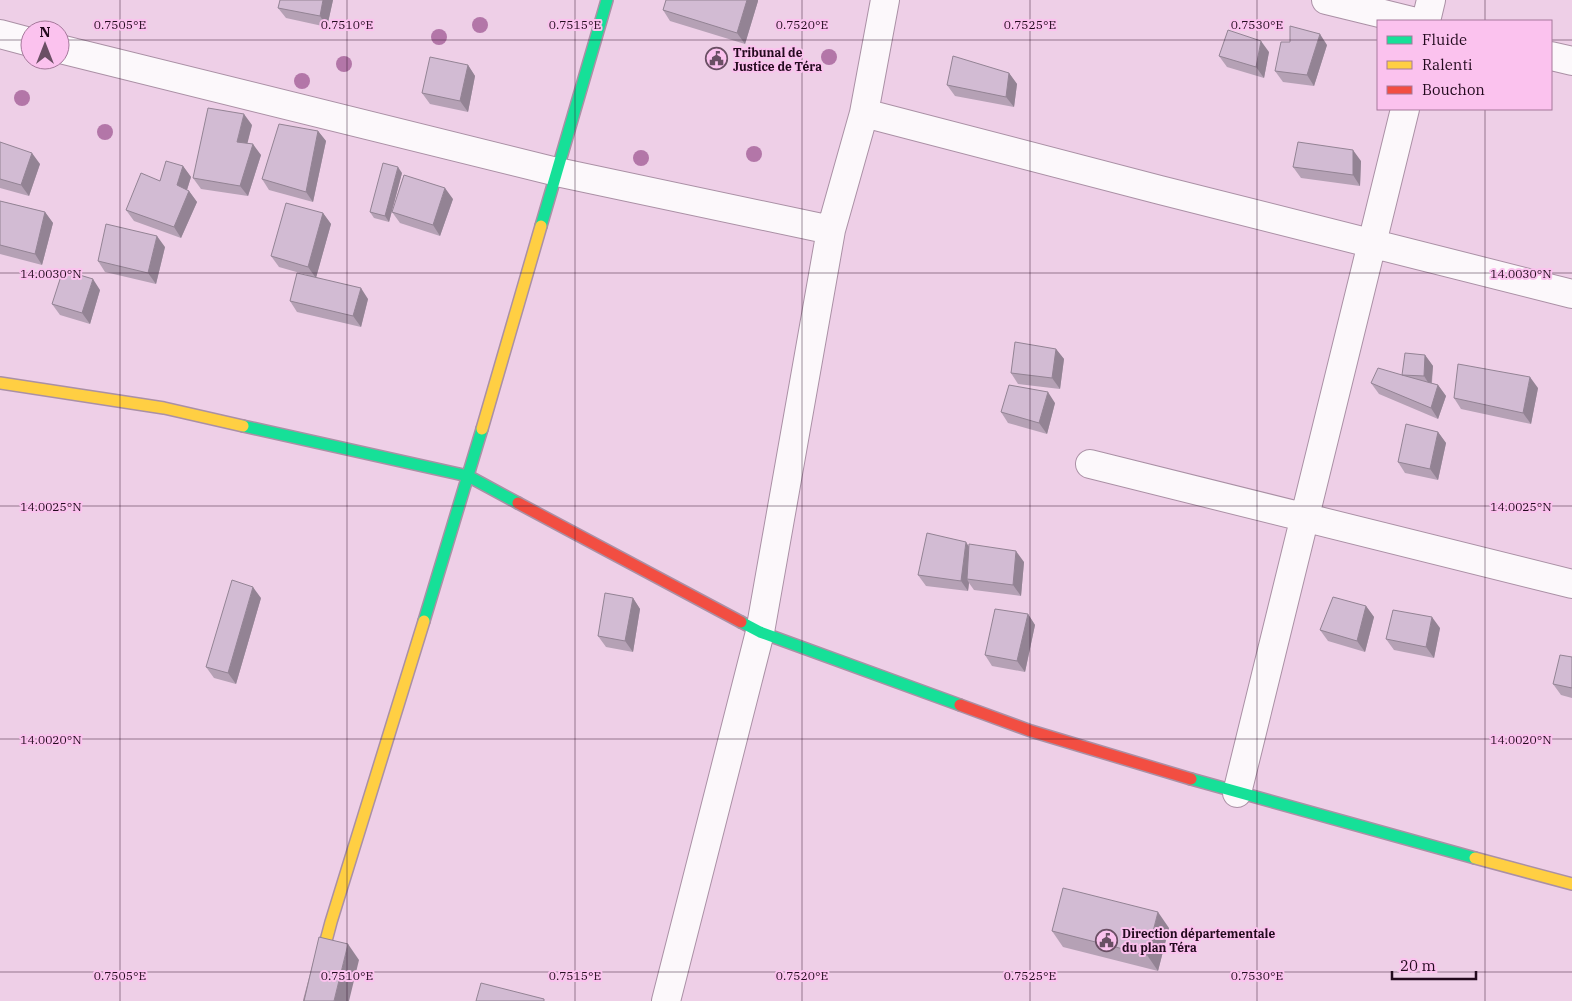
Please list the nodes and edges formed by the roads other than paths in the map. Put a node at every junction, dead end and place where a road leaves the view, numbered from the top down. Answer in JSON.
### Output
{"nodes":[{"id":1,"x":607,"y":0,"type":"edge"},
{"id":2,"x":885,"y":0,"type":"edge"},
{"id":3,"x":1326,"y":0,"type":"edge"},
{"id":4,"x":1432,"y":0,"type":"edge"},
{"id":5,"x":1408,"y":20,"type":"edge"},
{"id":6,"x":1426,"y":20,"type":"edge"},
{"id":7,"x":0,"y":34,"type":"edge"},
{"id":8,"x":20,"y":39,"type":"edge"},
{"id":9,"x":70,"y":51,"type":"edge"},
{"id":10,"x":1552,"y":56,"type":"edge"},
{"id":11,"x":1572,"y":61,"type":"edge"},
{"id":12,"x":1405,"y":110,"type":"edge"},
{"id":13,"x":864,"y":113,"type":"junction"},
{"id":14,"x":557,"y":172,"type":"junction"},
{"id":15,"x":831,"y":230,"type":"junction"},
{"id":16,"x":1372,"y":244,"type":"junction"},
{"id":17,"x":1572,"y":294,"type":"edge"},
{"id":18,"x":0,"y":383,"type":"edge"},
{"id":19,"x":1090,"y":464,"type":"dead end"},
{"id":20,"x":468,"y":476,"type":"junction"},
{"id":21,"x":1305,"y":516,"type":"junction"},
{"id":22,"x":1572,"y":584,"type":"edge"},
{"id":23,"x":760,"y":632,"type":"junction"},
{"id":24,"x":1237,"y":793,"type":"junction"},
{"id":25,"x":1572,"y":884,"type":"edge"},
{"id":26,"x":310,"y":1001,"type":"edge"},
{"id":27,"x":666,"y":1001,"type":"edge"}],
"edges":[{"from":1,"to":14,"type":"street"},
{"from":2,"to":13,"type":"street"},
{"from":3,"to":5,"type":"street"},
{"from":4,"to":6,"type":"street"},
{"from":7,"to":8,"type":"street"},
{"from":9,"to":14,"type":"street"},
{"from":10,"to":11,"type":"street"},
{"from":12,"to":16,"type":"street"},
{"from":13,"to":15,"type":"street"},
{"from":13,"to":16,"type":"street"},
{"from":14,"to":15,"type":"street"},
{"from":14,"to":20,"type":"street"},
{"from":15,"to":23,"type":"street"},
{"from":16,"to":17,"type":"street"},
{"from":16,"to":21,"type":"street"},
{"from":18,"to":20,"type":"street"},
{"from":19,"to":21,"type":"street"},
{"from":20,"to":23,"type":"street"},
{"from":20,"to":26,"type":"street"},
{"from":21,"to":22,"type":"street"},
{"from":21,"to":24,"type":"street"},
{"from":23,"to":24,"type":"street"},
{"from":23,"to":27,"type":"street"},
{"from":24,"to":25,"type":"street"}]}
